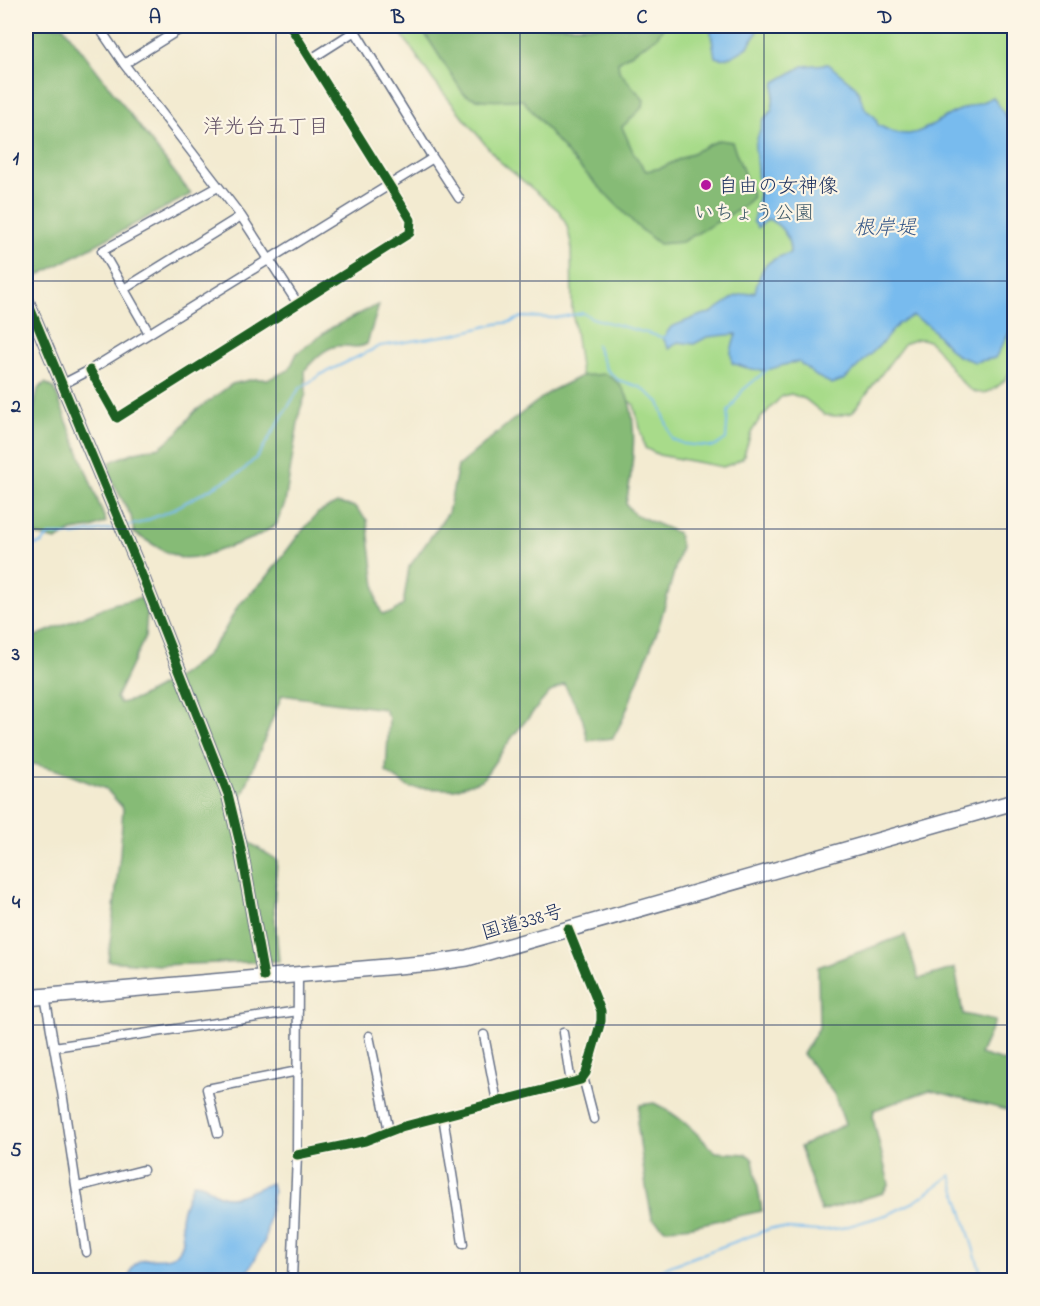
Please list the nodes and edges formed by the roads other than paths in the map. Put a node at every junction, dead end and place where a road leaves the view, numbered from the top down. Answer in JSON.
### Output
{"nodes":[{"id":1,"x":98,"y":26,"type":"edge"},
{"id":2,"x":185,"y":26,"type":"edge"},
{"id":3,"x":291,"y":26,"type":"edge"},
{"id":4,"x":354,"y":28,"type":"edge"},
{"id":5,"x":311,"y":59,"type":"junction"},
{"id":6,"x":124,"y":64,"type":"junction"},
{"id":7,"x":433,"y":158,"type":"junction"},
{"id":8,"x":389,"y":185,"type":"junction"},
{"id":9,"x":218,"y":187,"type":"junction"},
{"id":10,"x":459,"y":198,"type":"dead end"},
{"id":11,"x":241,"y":216,"type":"junction"},
{"id":12,"x":269,"y":260,"type":"junction"},
{"id":13,"x":124,"y":289,"type":"junction"},
{"id":14,"x":26,"y":298,"type":"edge"},
{"id":15,"x":298,"y":304,"type":"junction"},
{"id":16,"x":149,"y":333,"type":"junction"},
{"id":17,"x":90,"y":370,"type":"junction"},
{"id":18,"x":63,"y":384,"type":"junction"},
{"id":19,"x":1014,"y":802,"type":"edge"},
{"id":20,"x":568,"y":929,"type":"junction"},
{"id":21,"x":298,"y":974,"type":"junction"},
{"id":22,"x":264,"y":977,"type":"junction"},
{"id":23,"x":45,"y":996,"type":"junction"},
{"id":24,"x":26,"y":998,"type":"edge"},
{"id":25,"x":298,"y":1011,"type":"junction"},
{"id":26,"x":563,"y":1033,"type":"dead end"},
{"id":27,"x":484,"y":1035,"type":"dead end"},
{"id":28,"x":369,"y":1036,"type":"dead end"},
{"id":29,"x":54,"y":1047,"type":"junction"},
{"id":30,"x":298,"y":1071,"type":"junction"},
{"id":31,"x":583,"y":1077,"type":"junction"},
{"id":32,"x":571,"y":1083,"type":"junction"},
{"id":33,"x":498,"y":1102,"type":"junction"},
{"id":34,"x":443,"y":1116,"type":"junction"},
{"id":35,"x":594,"y":1119,"type":"dead end"},
{"id":36,"x":388,"y":1131,"type":"junction"},
{"id":37,"x":218,"y":1133,"type":"dead end"},
{"id":38,"x":297,"y":1155,"type":"junction"},
{"id":39,"x":143,"y":1170,"type":"dead end"},
{"id":40,"x":77,"y":1187,"type":"junction"},
{"id":41,"x":463,"y":1244,"type":"dead end"},
{"id":42,"x":86,"y":1252,"type":"dead end"},
{"id":43,"x":292,"y":1281,"type":"edge"}],
"edges":[{"from":1,"to":6,"type":"street"},
{"from":2,"to":6,"type":"street"},
{"from":3,"to":5,"type":"street"},
{"from":4,"to":5,"type":"street"},
{"from":4,"to":7,"type":"street"},
{"from":5,"to":8,"type":"street"},
{"from":6,"to":9,"type":"street"},
{"from":7,"to":8,"type":"street"},
{"from":7,"to":10,"type":"street"},
{"from":8,"to":12,"type":"street"},
{"from":8,"to":15,"type":"street"},
{"from":9,"to":11,"type":"street"},
{"from":9,"to":13,"type":"street"},
{"from":11,"to":12,"type":"street"},
{"from":11,"to":13,"type":"street"},
{"from":12,"to":15,"type":"street"},
{"from":12,"to":16,"type":"street"},
{"from":13,"to":16,"type":"street"},
{"from":14,"to":18,"type":"street"},
{"from":15,"to":17,"type":"street"},
{"from":16,"to":17,"type":"street"},
{"from":17,"to":18,"type":"street"},
{"from":18,"to":22,"type":"street"},
{"from":19,"to":20,"type":"highway","name":"国道338号"},
{"from":20,"to":21,"type":"highway","name":"国道338号"},
{"from":20,"to":31,"type":"street"},
{"from":21,"to":22,"type":"highway","name":"国道338号"},
{"from":21,"to":25,"type":"street"},
{"from":22,"to":23,"type":"highway","name":"国道338号"},
{"from":23,"to":24,"type":"highway","name":"国道338号"},
{"from":23,"to":29,"type":"street"},
{"from":25,"to":29,"type":"street"},
{"from":25,"to":30,"type":"street"},
{"from":26,"to":32,"type":"street"},
{"from":27,"to":33,"type":"street"},
{"from":28,"to":36,"type":"street"},
{"from":29,"to":40,"type":"street"},
{"from":30,"to":37,"type":"street"},
{"from":30,"to":38,"type":"street"},
{"from":31,"to":32,"type":"street"},
{"from":31,"to":35,"type":"street"},
{"from":32,"to":33,"type":"street"},
{"from":33,"to":34,"type":"street"},
{"from":34,"to":36,"type":"street"},
{"from":34,"to":41,"type":"street"},
{"from":36,"to":38,"type":"street"},
{"from":38,"to":43,"type":"street"},
{"from":39,"to":40,"type":"street"},
{"from":40,"to":42,"type":"street"}]}
